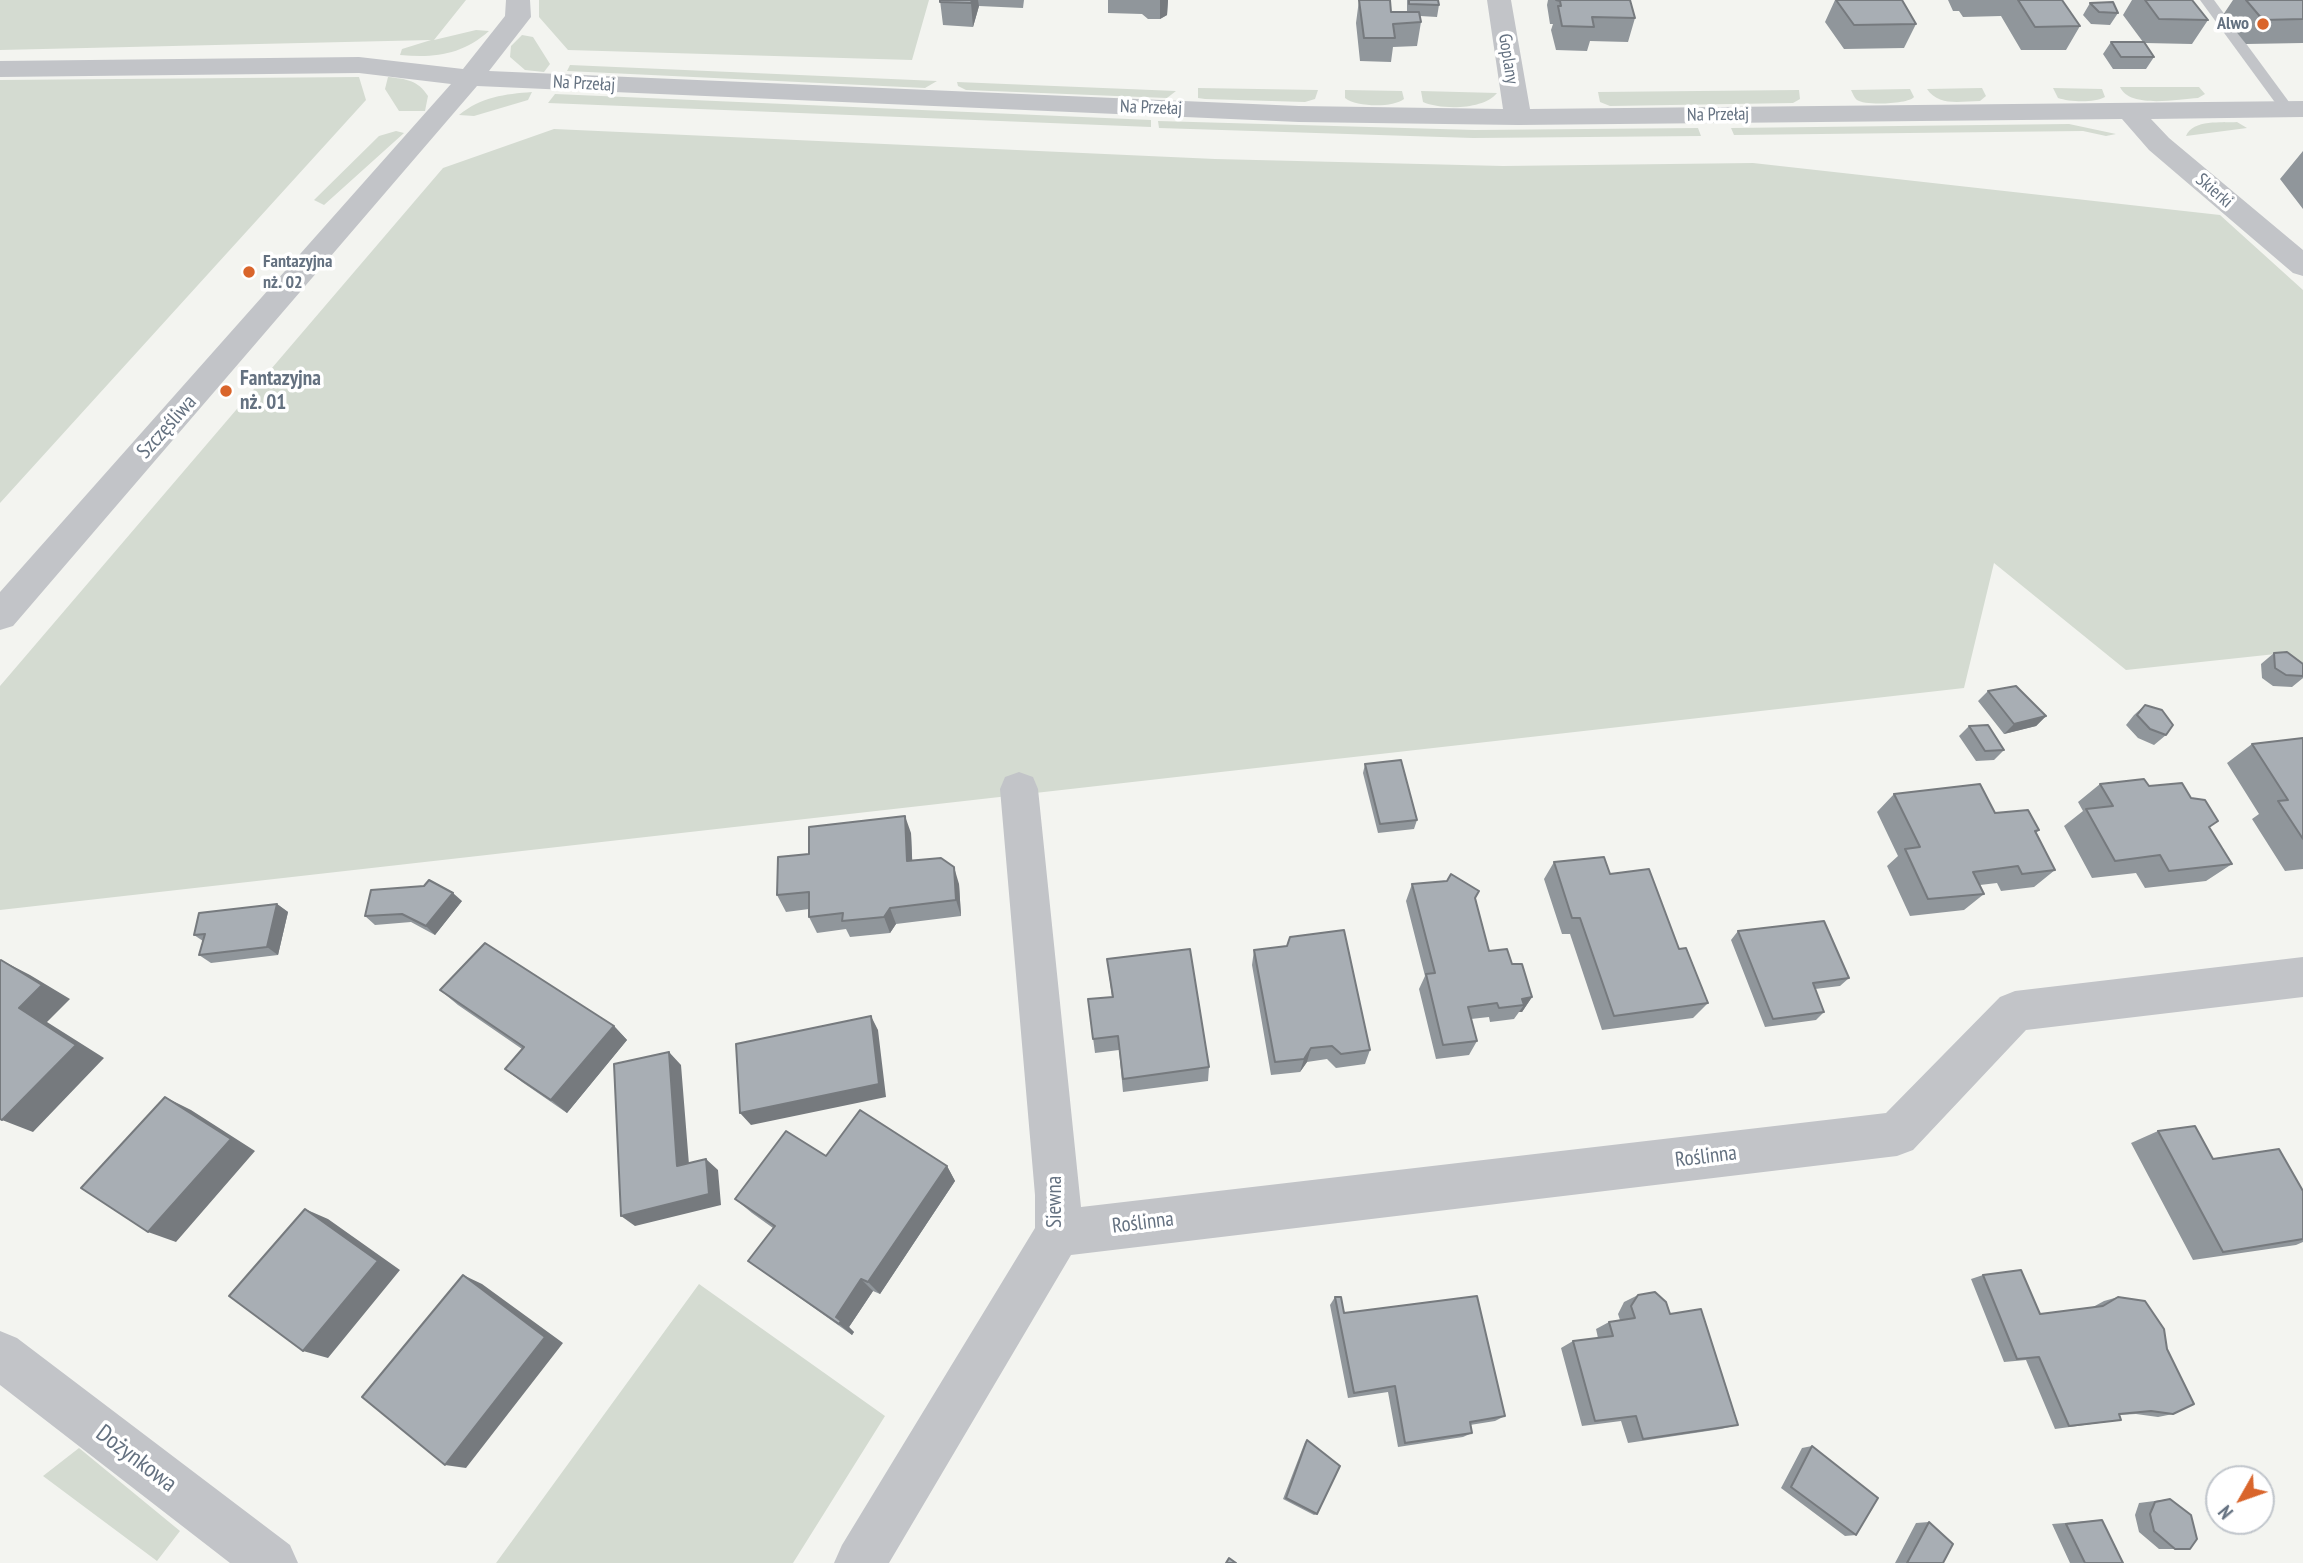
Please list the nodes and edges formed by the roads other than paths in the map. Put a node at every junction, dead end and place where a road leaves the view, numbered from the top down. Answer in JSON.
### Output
{"nodes":[{"id":1,"x":519,"y":0,"type":"edge"},
{"id":2,"x":1499,"y":0,"type":"edge"},
{"id":3,"x":2207,"y":0,"type":"edge"},
{"id":4,"x":0,"y":69,"type":"edge"},
{"id":5,"x":470,"y":78,"type":"junction"},
{"id":6,"x":2295,"y":109,"type":"edge"},
{"id":7,"x":2130,"y":111,"type":"junction"},
{"id":8,"x":1518,"y":117,"type":"junction"},
{"id":9,"x":2303,"y":266,"type":"edge"},
{"id":10,"x":0,"y":616,"type":"edge"},
{"id":11,"x":1019,"y":789,"type":"dead end"},
{"id":12,"x":2303,"y":977,"type":"edge"},
{"id":13,"x":1058,"y":1233,"type":"junction"},
{"id":14,"x":0,"y":1355,"type":"edge"},
{"id":15,"x":272,"y":1563,"type":"edge"},
{"id":16,"x":860,"y":1563,"type":"edge"}],
"edges":[{"from":1,"to":5,"type":"street","name":"Szczęśliwa"},
{"from":2,"to":8,"type":"street","name":"Goplany"},
{"from":3,"to":6,"type":"lane"},
{"from":4,"to":5,"type":"street","name":"Na Przełaj"},
{"from":5,"to":8,"type":"street","name":"Na Przełaj"},
{"from":5,"to":10,"type":"street","name":"Szczęśliwa"},
{"from":6,"to":7,"type":"street","name":"Na Przełaj"},
{"from":7,"to":8,"type":"street","name":"Na Przełaj"},
{"from":7,"to":9,"type":"street","name":"Skierki"},
{"from":11,"to":13,"type":"street","name":"Siewna"},
{"from":12,"to":13,"type":"street","name":"Roślinna"},
{"from":13,"to":16,"type":"street","name":"Siewna"},
{"from":14,"to":15,"type":"street","name":"Dożynkowa"}]}
